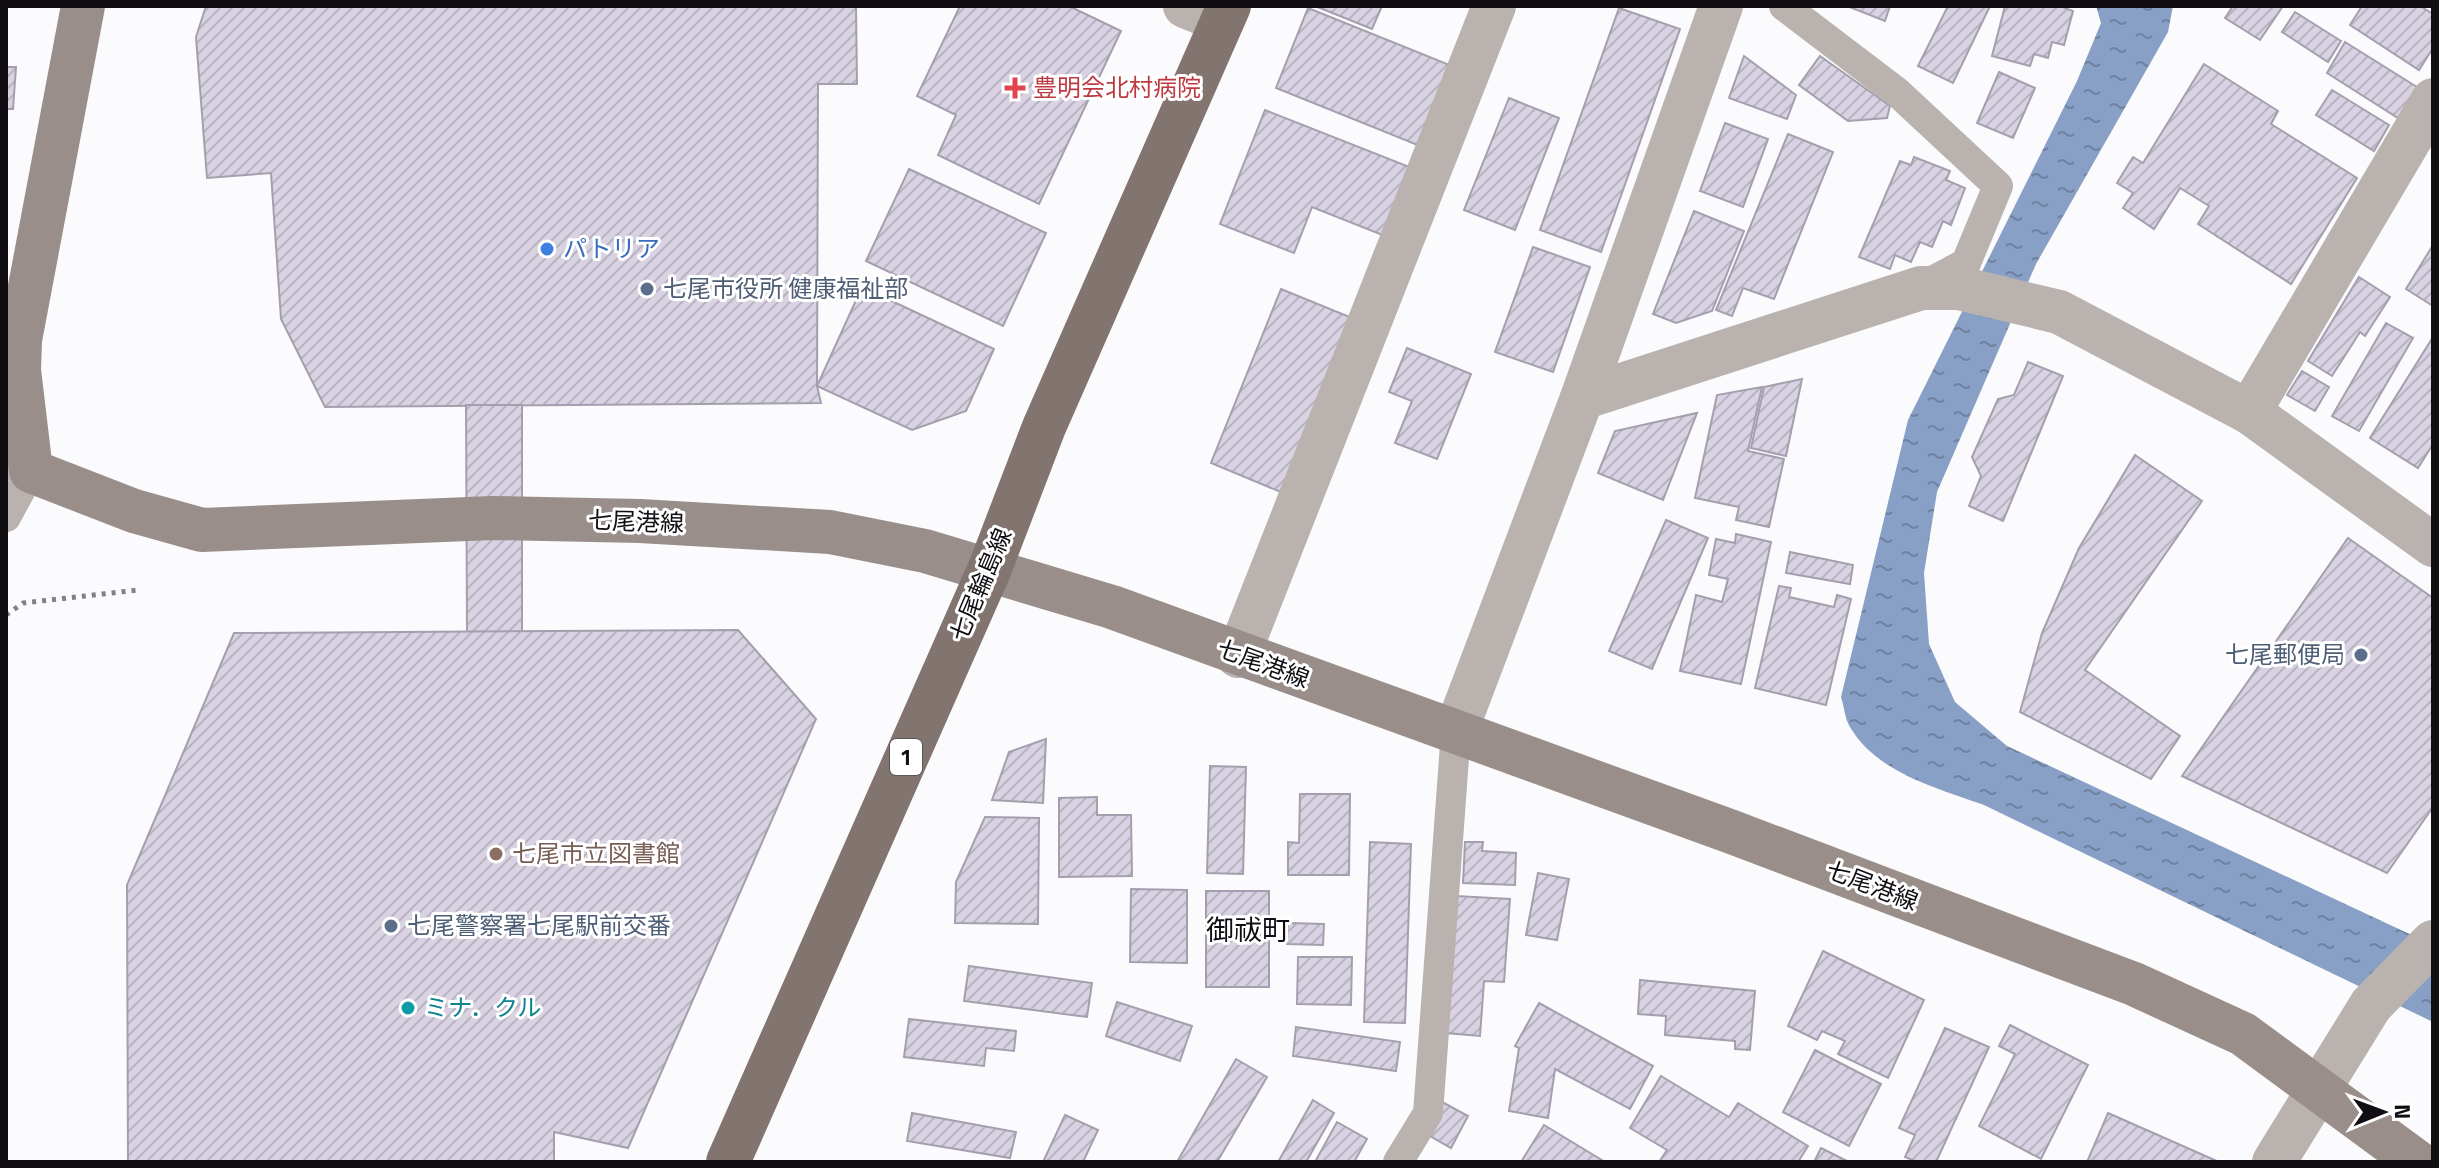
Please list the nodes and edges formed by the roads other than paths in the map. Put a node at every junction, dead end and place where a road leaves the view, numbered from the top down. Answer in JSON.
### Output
{"nodes":[{"id":1,"x":83,"y":6,"type":"edge"},
{"id":2,"x":1494,"y":6,"type":"edge"},
{"id":3,"x":1721,"y":6,"type":"edge"},
{"id":4,"x":1784,"y":6,"type":"edge"},
{"id":5,"x":1212,"y":11,"type":"edge"},
{"id":6,"x":2433,"y":100,"type":"edge"},
{"id":7,"x":1940,"y":288,"type":"junction"},
{"id":8,"x":1582,"y":398,"type":"junction"},
{"id":9,"x":2249,"y":412,"type":"junction"},
{"id":10,"x":19,"y":468,"type":"edge"},
{"id":11,"x":6,"y":517,"type":"edge"},
{"id":12,"x":2433,"y":545,"type":"edge"},
{"id":13,"x":990,"y":568,"type":"junction"},
{"id":14,"x":1238,"y":656,"type":"junction"},
{"id":15,"x":1456,"y":731,"type":"junction"},
{"id":16,"x":2433,"y":942,"type":"edge"},
{"id":17,"x":2318,"y":1089,"type":"junction"},
{"id":18,"x":728,"y":1162,"type":"edge"},
{"id":19,"x":1398,"y":1162,"type":"edge"},
{"id":20,"x":2274,"y":1162,"type":"edge"},
{"id":21,"x":2417,"y":1162,"type":"edge"}],
"edges":[{"from":1,"to":10,"type":"main road"},
{"from":2,"to":14,"type":"street"},
{"from":3,"to":8,"type":"street"},
{"from":4,"to":7,"type":"lane"},
{"from":5,"to":13,"type":"main road","name":"七尾輪島線","number":"1"},
{"from":6,"to":9,"type":"street"},
{"from":7,"to":8,"type":"street"},
{"from":7,"to":9,"type":"street"},
{"from":8,"to":15,"type":"street"},
{"from":9,"to":12,"type":"street"},
{"from":10,"to":11,"type":"lane"},
{"from":10,"to":13,"type":"main road","name":"七尾港線"},
{"from":13,"to":14,"type":"main road","name":"七尾港線"},
{"from":13,"to":18,"type":"main road","name":"七尾輪島線","number":"1"},
{"from":14,"to":15,"type":"main road","name":"七尾港線"},
{"from":15,"to":17,"type":"main road","name":"七尾港線"},
{"from":15,"to":19,"type":"lane"},
{"from":16,"to":17,"type":"street"},
{"from":17,"to":20,"type":"street"},
{"from":17,"to":21,"type":"main road","name":"七尾港線"}]}
